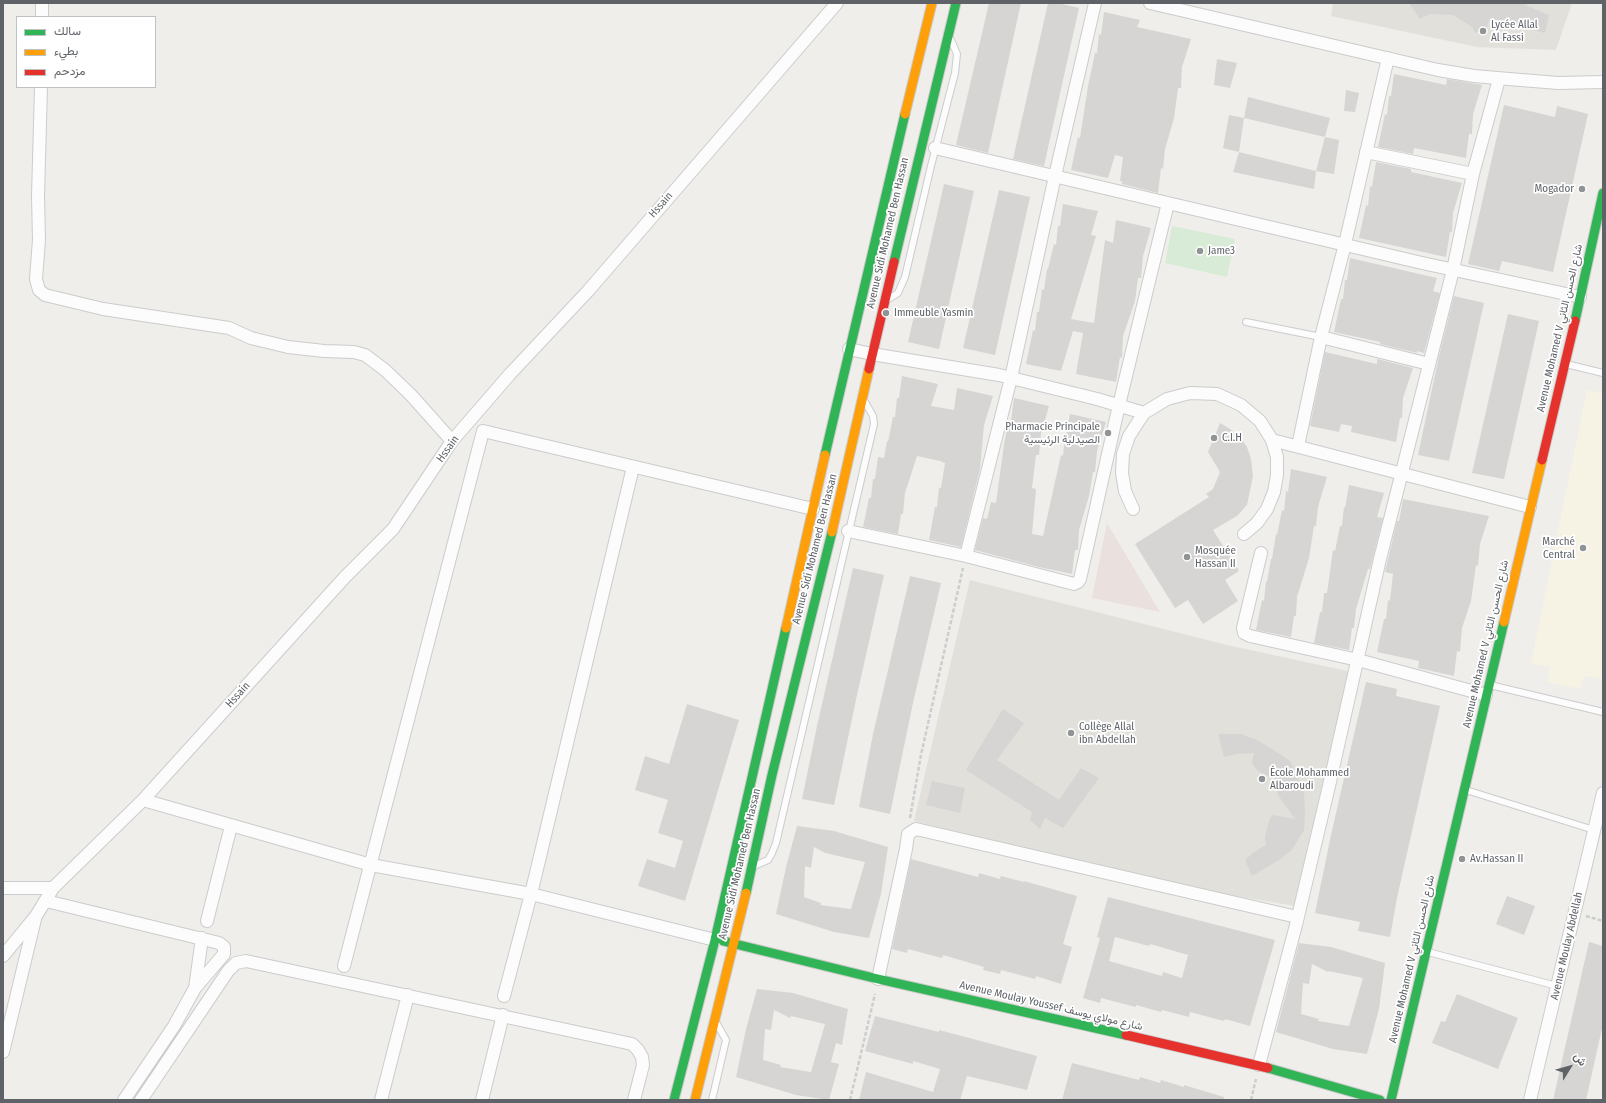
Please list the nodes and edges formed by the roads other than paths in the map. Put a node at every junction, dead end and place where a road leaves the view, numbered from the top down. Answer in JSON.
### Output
{"nodes":[{"id":1,"x":42,"y":3,"type":"edge"},
{"id":2,"x":837,"y":3,"type":"edge"},
{"id":3,"x":932,"y":3,"type":"edge"},
{"id":4,"x":956,"y":3,"type":"edge"},
{"id":5,"x":1095,"y":3,"type":"edge"},
{"id":6,"x":1150,"y":3,"type":"edge"},
{"id":7,"x":42,"y":16,"type":"edge"},
{"id":8,"x":948,"y":35,"type":"junction"},
{"id":9,"x":1388,"y":58,"type":"junction"},
{"id":10,"x":1499,"y":79,"type":"junction"},
{"id":11,"x":1603,"y":82,"type":"edge"},
{"id":12,"x":41,"y":88,"type":"edge"},
{"id":13,"x":935,"y":148,"type":"junction"},
{"id":14,"x":1366,"y":152,"type":"junction"},
{"id":15,"x":1473,"y":174,"type":"junction"},
{"id":16,"x":1055,"y":176,"type":"junction"},
{"id":17,"x":1603,"y":193,"type":"edge"},
{"id":18,"x":1168,"y":203,"type":"junction"},
{"id":19,"x":1345,"y":244,"type":"junction"},
{"id":20,"x":1453,"y":270,"type":"junction"},
{"id":21,"x":1580,"y":297,"type":"junction"},
{"id":22,"x":884,"y":301,"type":"junction"},
{"id":23,"x":1246,"y":322,"type":"dead end"},
{"id":24,"x":1321,"y":337,"type":"junction"},
{"id":25,"x":849,"y":349,"type":"junction"},
{"id":26,"x":872,"y":354,"type":"junction"},
{"id":27,"x":1429,"y":364,"type":"junction"},
{"id":28,"x":1565,"y":364,"type":"junction"},
{"id":29,"x":1603,"y":373,"type":"edge"},
{"id":30,"x":1011,"y":378,"type":"junction"},
{"id":31,"x":863,"y":399,"type":"junction"},
{"id":32,"x":1119,"y":405,"type":"junction"},
{"id":33,"x":1144,"y":413,"type":"junction"},
{"id":34,"x":1272,"y":440,"type":"junction"},
{"id":35,"x":452,"y":441,"type":"junction"},
{"id":36,"x":1298,"y":446,"type":"junction"},
{"id":37,"x":633,"y":467,"type":"junction"},
{"id":38,"x":1402,"y":474,"type":"junction"},
{"id":39,"x":1530,"y":507,"type":"junction"},
{"id":40,"x":812,"y":509,"type":"junction"},
{"id":41,"x":1132,"y":509,"type":"dead end"},
{"id":42,"x":848,"y":531,"type":"junction"},
{"id":43,"x":1244,"y":534,"type":"dead end"},
{"id":44,"x":1261,"y":553,"type":"dead end"},
{"id":45,"x":966,"y":556,"type":"junction"},
{"id":46,"x":1358,"y":660,"type":"junction"},
{"id":47,"x":1487,"y":689,"type":"junction"},
{"id":48,"x":1603,"y":712,"type":"edge"},
{"id":49,"x":1464,"y":789,"type":"junction"},
{"id":50,"x":1603,"y":793,"type":"edge"},
{"id":51,"x":143,"y":800,"type":"junction"},
{"id":52,"x":231,"y":826,"type":"junction"},
{"id":53,"x":1594,"y":830,"type":"junction"},
{"id":54,"x":371,"y":864,"type":"junction"},
{"id":55,"x":751,"y":867,"type":"junction"},
{"id":56,"x":3,"y":888,"type":"edge"},
{"id":57,"x":54,"y":888,"type":"junction"},
{"id":58,"x":531,"y":894,"type":"junction"},
{"id":59,"x":46,"y":901,"type":"junction"},
{"id":60,"x":36,"y":916,"type":"junction"},
{"id":61,"x":1297,"y":917,"type":"junction"},
{"id":62,"x":207,"y":921,"type":"dead end"},
{"id":63,"x":202,"y":938,"type":"junction"},
{"id":64,"x":715,"y":940,"type":"junction"},
{"id":65,"x":734,"y":944,"type":"junction"},
{"id":66,"x":1426,"y":952,"type":"junction"},
{"id":67,"x":3,"y":956,"type":"edge"},
{"id":68,"x":344,"y":966,"type":"dead end"},
{"id":69,"x":878,"y":979,"type":"junction"},
{"id":70,"x":1557,"y":986,"type":"junction"},
{"id":71,"x":195,"y":988,"type":"junction"},
{"id":72,"x":408,"y":995,"type":"junction"},
{"id":73,"x":504,"y":996,"type":"dead end"},
{"id":74,"x":503,"y":1015,"type":"junction"},
{"id":75,"x":714,"y":1019,"type":"junction"},
{"id":76,"x":3,"y":1052,"type":"edge"},
{"id":77,"x":1259,"y":1065,"type":"junction"},
{"id":78,"x":124,"y":1100,"type":"edge"},
{"id":79,"x":141,"y":1100,"type":"edge"},
{"id":80,"x":381,"y":1100,"type":"edge"},
{"id":81,"x":482,"y":1100,"type":"edge"},
{"id":82,"x":634,"y":1100,"type":"edge"},
{"id":83,"x":674,"y":1100,"type":"edge"},
{"id":84,"x":695,"y":1100,"type":"edge"},
{"id":85,"x":712,"y":1100,"type":"edge"},
{"id":86,"x":1380,"y":1100,"type":"edge"},
{"id":87,"x":1391,"y":1100,"type":"edge"},
{"id":88,"x":1530,"y":1100,"type":"edge"}],
"edges":[{"from":1,"to":7,"type":"street"},
{"from":2,"to":35,"type":"street","name":"Hssain"},
{"from":3,"to":25,"type":"street","name":"Avenue Sidi Mohamed Ben Hassan"},
{"from":4,"to":8,"type":"street","name":"Avenue Sidi Mohamed Ben Hassan"},
{"from":5,"to":16,"type":"street"},
{"from":6,"to":9,"type":"street"},
{"from":8,"to":13,"type":"lane"},
{"from":8,"to":22,"type":"street","name":"Avenue Sidi Mohamed Ben Hassan"},
{"from":9,"to":10,"type":"street"},
{"from":9,"to":14,"type":"street"},
{"from":10,"to":11,"type":"street"},
{"from":10,"to":15,"type":"street"},
{"from":12,"to":35,"type":"street"},
{"from":13,"to":16,"type":"street"},
{"from":13,"to":22,"type":"lane"},
{"from":14,"to":15,"type":"street"},
{"from":14,"to":19,"type":"street"},
{"from":15,"to":20,"type":"street"},
{"from":16,"to":18,"type":"street"},
{"from":16,"to":30,"type":"street"},
{"from":17,"to":21,"type":"street","name":"Avenue Mohamed V شارع الحسن الثاني"},
{"from":18,"to":19,"type":"street"},
{"from":18,"to":32,"type":"street"},
{"from":19,"to":20,"type":"street"},
{"from":19,"to":24,"type":"street"},
{"from":20,"to":21,"type":"street"},
{"from":20,"to":27,"type":"street"},
{"from":21,"to":28,"type":"street","name":"Avenue Mohamed V شارع الحسن الثاني"},
{"from":22,"to":26,"type":"street","name":"Avenue Sidi Mohamed Ben Hassan"},
{"from":23,"to":24,"type":"lane"},
{"from":24,"to":27,"type":"street"},
{"from":24,"to":36,"type":"street"},
{"from":25,"to":26,"type":"street"},
{"from":25,"to":40,"type":"street","name":"Avenue Sidi Mohamed Ben Hassan"},
{"from":26,"to":30,"type":"street"},
{"from":26,"to":31,"type":"street","name":"Avenue Sidi Mohamed Ben Hassan"},
{"from":27,"to":38,"type":"street"},
{"from":28,"to":29,"type":"lane"},
{"from":28,"to":39,"type":"street","name":"Avenue Mohamed V شارع الحسن الثاني"},
{"from":30,"to":32,"type":"street"},
{"from":30,"to":45,"type":"street"},
{"from":31,"to":42,"type":"lane"},
{"from":31,"to":55,"type":"street","name":"Avenue Sidi Mohamed Ben Hassan"},
{"from":32,"to":33,"type":"street"},
{"from":32,"to":45,"type":"street"},
{"from":33,"to":34,"type":"street"},
{"from":33,"to":41,"type":"street"},
{"from":34,"to":36,"type":"street"},
{"from":34,"to":43,"type":"street"},
{"from":35,"to":51,"type":"street","name":"Hssain"},
{"from":36,"to":38,"type":"street"},
{"from":37,"to":40,"type":"street"},
{"from":37,"to":54,"type":"street"},
{"from":37,"to":58,"type":"street"},
{"from":38,"to":39,"type":"street"},
{"from":38,"to":46,"type":"street"},
{"from":39,"to":47,"type":"street","name":"Avenue Mohamed V شارع الحسن الثاني"},
{"from":40,"to":64,"type":"street","name":"Avenue Sidi Mohamed Ben Hassan"},
{"from":42,"to":45,"type":"street"},
{"from":42,"to":55,"type":"lane"},
{"from":44,"to":46,"type":"street"},
{"from":46,"to":47,"type":"street"},
{"from":46,"to":61,"type":"street"},
{"from":47,"to":48,"type":"lane"},
{"from":47,"to":49,"type":"street","name":"Avenue Mohamed V شارع الحسن الثاني"},
{"from":49,"to":53,"type":"lane"},
{"from":49,"to":66,"type":"street","name":"Avenue Mohamed V شارع الحسن الثاني"},
{"from":50,"to":53,"type":"street","name":"Avenue Moulay Abdellah"},
{"from":51,"to":52,"type":"street"},
{"from":51,"to":57,"type":"street","name":"Hssain"},
{"from":52,"to":54,"type":"street"},
{"from":52,"to":62,"type":"street"},
{"from":53,"to":70,"type":"street","name":"Avenue Moulay Abdellah"},
{"from":54,"to":58,"type":"street"},
{"from":54,"to":68,"type":"street"},
{"from":55,"to":65,"type":"street","name":"Avenue Sidi Mohamed Ben Hassan"},
{"from":56,"to":57,"type":"street"},
{"from":57,"to":59,"type":"street","name":"Hssain"},
{"from":58,"to":64,"type":"street"},
{"from":58,"to":73,"type":"street"},
{"from":59,"to":60,"type":"street","name":"Hssain"},
{"from":59,"to":63,"type":"street"},
{"from":60,"to":67,"type":"street"},
{"from":60,"to":76,"type":"street"},
{"from":61,"to":69,"type":"street"},
{"from":61,"to":77,"type":"street"},
{"from":63,"to":71,"type":"street"},
{"from":63,"to":71,"type":"street"},
{"from":64,"to":65,"type":"street","name":"Avenue Moulay Youssef شارع مولاي يوسف"},
{"from":64,"to":83,"type":"street","name":"Avenue Sidi Mohamed Ben Hassan"},
{"from":65,"to":69,"type":"street","name":"Avenue Moulay Youssef شارع مولاي يوسف"},
{"from":65,"to":75,"type":"street","name":"Avenue Sidi Mohamed Ben Hassan"},
{"from":66,"to":70,"type":"lane"},
{"from":66,"to":87,"type":"street","name":"Avenue Mohamed V شارع الحسن الثاني"},
{"from":69,"to":77,"type":"street","name":"Avenue Moulay Youssef شارع مولاي يوسف"},
{"from":70,"to":88,"type":"street","name":"Avenue Moulay Abdellah"},
{"from":71,"to":78,"type":"street"},
{"from":72,"to":74,"type":"street"},
{"from":72,"to":79,"type":"street"},
{"from":72,"to":80,"type":"street"},
{"from":74,"to":81,"type":"street"},
{"from":74,"to":82,"type":"street"},
{"from":75,"to":84,"type":"street","name":"Avenue Sidi Mohamed Ben Hassan"},
{"from":75,"to":85,"type":"lane"},
{"from":77,"to":86,"type":"street","name":"Avenue Moulay Youssef شارع مولاي يوسف"}]}
